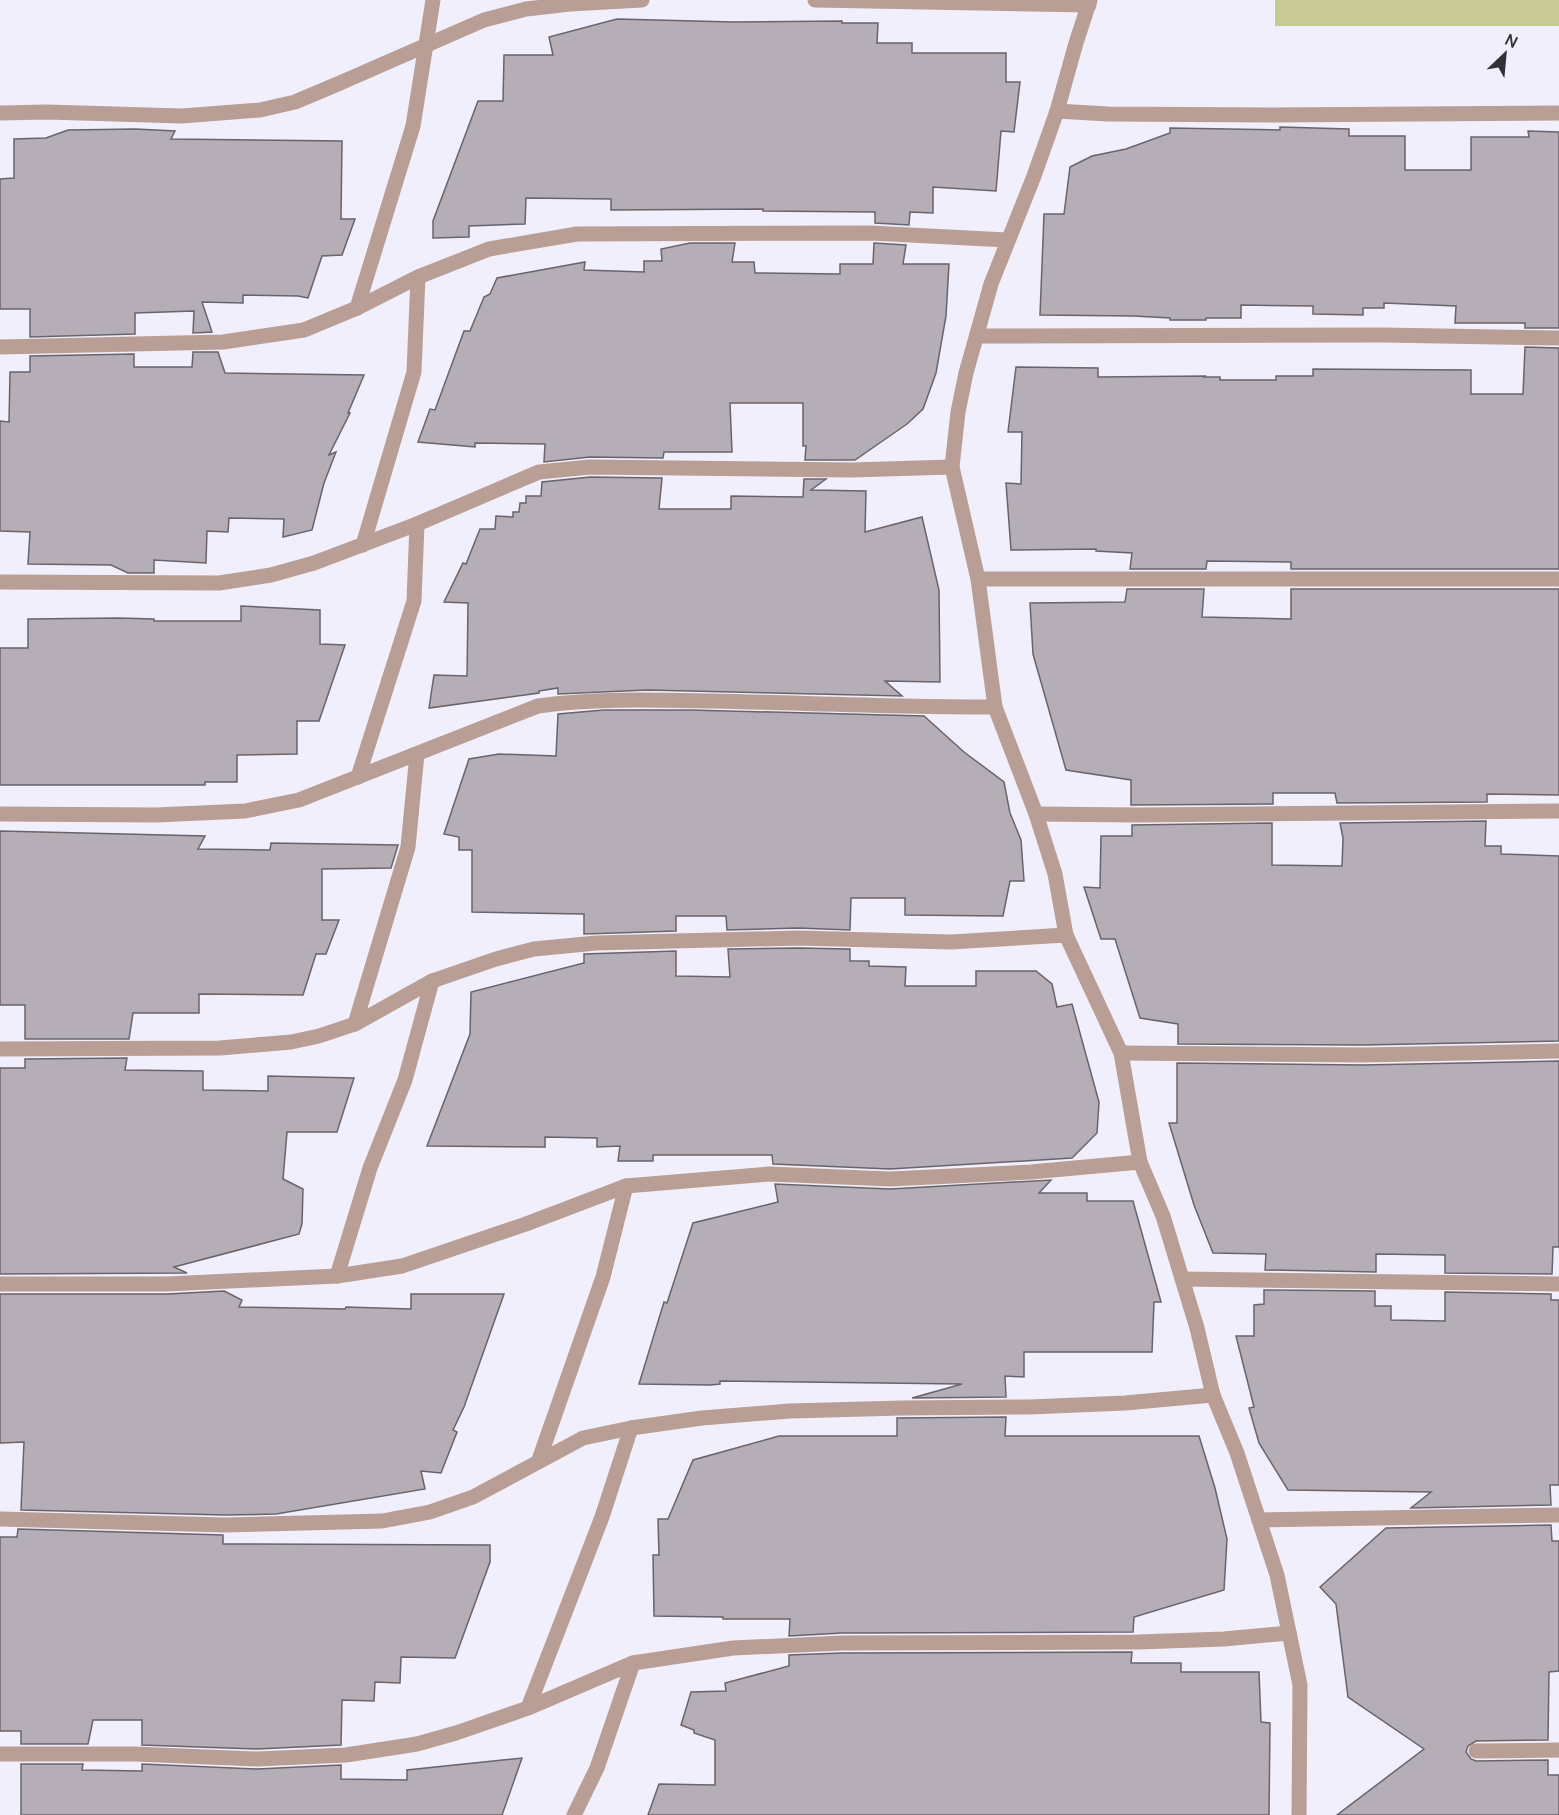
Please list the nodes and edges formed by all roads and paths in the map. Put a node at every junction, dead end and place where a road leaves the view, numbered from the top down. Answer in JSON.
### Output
{"nodes":[{"id":1,"x":433,"y":0,"type":"edge"},
{"id":2,"x":642,"y":0,"type":"edge"},
{"id":3,"x":816,"y":0,"type":"edge"},
{"id":4,"x":1090,"y":3,"type":"edge"},
{"id":5,"x":425,"y":46,"type":"junction"},
{"id":6,"x":1057,"y":111,"type":"junction"},
{"id":7,"x":0,"y":113,"type":"edge"},
{"id":8,"x":1559,"y":113,"type":"edge"},
{"id":9,"x":1007,"y":240,"type":"junction"},
{"id":10,"x":418,"y":277,"type":"junction"},
{"id":11,"x":357,"y":308,"type":"junction"},
{"id":12,"x":978,"y":336,"type":"junction"},
{"id":13,"x":1559,"y":338,"type":"edge"},
{"id":14,"x":0,"y":347,"type":"edge"},
{"id":15,"x":952,"y":467,"type":"junction"},
{"id":16,"x":417,"y":524,"type":"junction"},
{"id":17,"x":363,"y":545,"type":"junction"},
{"id":18,"x":978,"y":579,"type":"junction"},
{"id":19,"x":1559,"y":579,"type":"edge"},
{"id":20,"x":0,"y":582,"type":"edge"},
{"id":21,"x":995,"y":707,"type":"junction"},
{"id":22,"x":417,"y":754,"type":"junction"},
{"id":23,"x":358,"y":777,"type":"junction"},
{"id":24,"x":1559,"y":811,"type":"edge"},
{"id":25,"x":0,"y":814,"type":"edge"},
{"id":26,"x":1036,"y":814,"type":"junction"},
{"id":27,"x":1066,"y":935,"type":"junction"},
{"id":28,"x":432,"y":981,"type":"junction"},
{"id":29,"x":355,"y":1024,"type":"junction"},
{"id":30,"x":0,"y":1049,"type":"edge"},
{"id":31,"x":1559,"y":1051,"type":"edge"},
{"id":32,"x":1120,"y":1053,"type":"junction"},
{"id":33,"x":1140,"y":1162,"type":"junction"},
{"id":34,"x":626,"y":1186,"type":"junction"},
{"id":35,"x":337,"y":1276,"type":"junction"},
{"id":36,"x":1182,"y":1279,"type":"junction"},
{"id":37,"x":0,"y":1284,"type":"edge"},
{"id":38,"x":1559,"y":1284,"type":"edge"},
{"id":39,"x":1213,"y":1395,"type":"junction"},
{"id":40,"x":632,"y":1428,"type":"junction"},
{"id":41,"x":539,"y":1460,"type":"junction"},
{"id":42,"x":1559,"y":1515,"type":"edge"},
{"id":43,"x":0,"y":1519,"type":"edge"},
{"id":44,"x":1258,"y":1520,"type":"junction"},
{"id":45,"x":1289,"y":1633,"type":"junction"},
{"id":46,"x":633,"y":1663,"type":"junction"},
{"id":47,"x":528,"y":1708,"type":"junction"},
{"id":48,"x":1559,"y":1750,"type":"edge"},
{"id":49,"x":1476,"y":1751,"type":"dead end"},
{"id":50,"x":0,"y":1754,"type":"edge"},
{"id":51,"x":574,"y":1815,"type":"edge"},
{"id":52,"x":1299,"y":1815,"type":"edge"}],
"edges":[{"from":1,"to":5,"type":"street"},
{"from":2,"to":5,"type":"street"},
{"from":3,"to":4,"type":"street"},
{"from":4,"to":6,"type":"street"},
{"from":5,"to":7,"type":"street"},
{"from":5,"to":11,"type":"street"},
{"from":6,"to":8,"type":"street"},
{"from":6,"to":9,"type":"street"},
{"from":9,"to":10,"type":"street"},
{"from":9,"to":12,"type":"street"},
{"from":10,"to":11,"type":"street"},
{"from":10,"to":17,"type":"street"},
{"from":11,"to":14,"type":"street"},
{"from":12,"to":13,"type":"street"},
{"from":12,"to":15,"type":"street"},
{"from":15,"to":16,"type":"street"},
{"from":15,"to":18,"type":"street"},
{"from":16,"to":17,"type":"street"},
{"from":16,"to":23,"type":"street"},
{"from":17,"to":20,"type":"street"},
{"from":18,"to":19,"type":"street"},
{"from":18,"to":21,"type":"street"},
{"from":21,"to":22,"type":"street"},
{"from":21,"to":26,"type":"street"},
{"from":22,"to":23,"type":"street"},
{"from":22,"to":29,"type":"street"},
{"from":23,"to":25,"type":"street"},
{"from":24,"to":26,"type":"street"},
{"from":26,"to":27,"type":"street"},
{"from":27,"to":28,"type":"street"},
{"from":27,"to":32,"type":"street"},
{"from":28,"to":29,"type":"street"},
{"from":28,"to":35,"type":"street"},
{"from":29,"to":30,"type":"street"},
{"from":31,"to":32,"type":"street"},
{"from":32,"to":33,"type":"street"},
{"from":33,"to":34,"type":"street"},
{"from":33,"to":36,"type":"street"},
{"from":34,"to":35,"type":"street"},
{"from":34,"to":41,"type":"street"},
{"from":35,"to":37,"type":"street"},
{"from":36,"to":38,"type":"street"},
{"from":36,"to":39,"type":"street"},
{"from":39,"to":40,"type":"street"},
{"from":39,"to":44,"type":"street"},
{"from":40,"to":41,"type":"street"},
{"from":40,"to":47,"type":"street"},
{"from":41,"to":43,"type":"street"},
{"from":42,"to":44,"type":"street"},
{"from":44,"to":45,"type":"street"},
{"from":45,"to":46,"type":"street"},
{"from":45,"to":52,"type":"street"},
{"from":46,"to":47,"type":"street"},
{"from":46,"to":51,"type":"street"},
{"from":47,"to":50,"type":"street"},
{"from":48,"to":49,"type":"street"}]}
